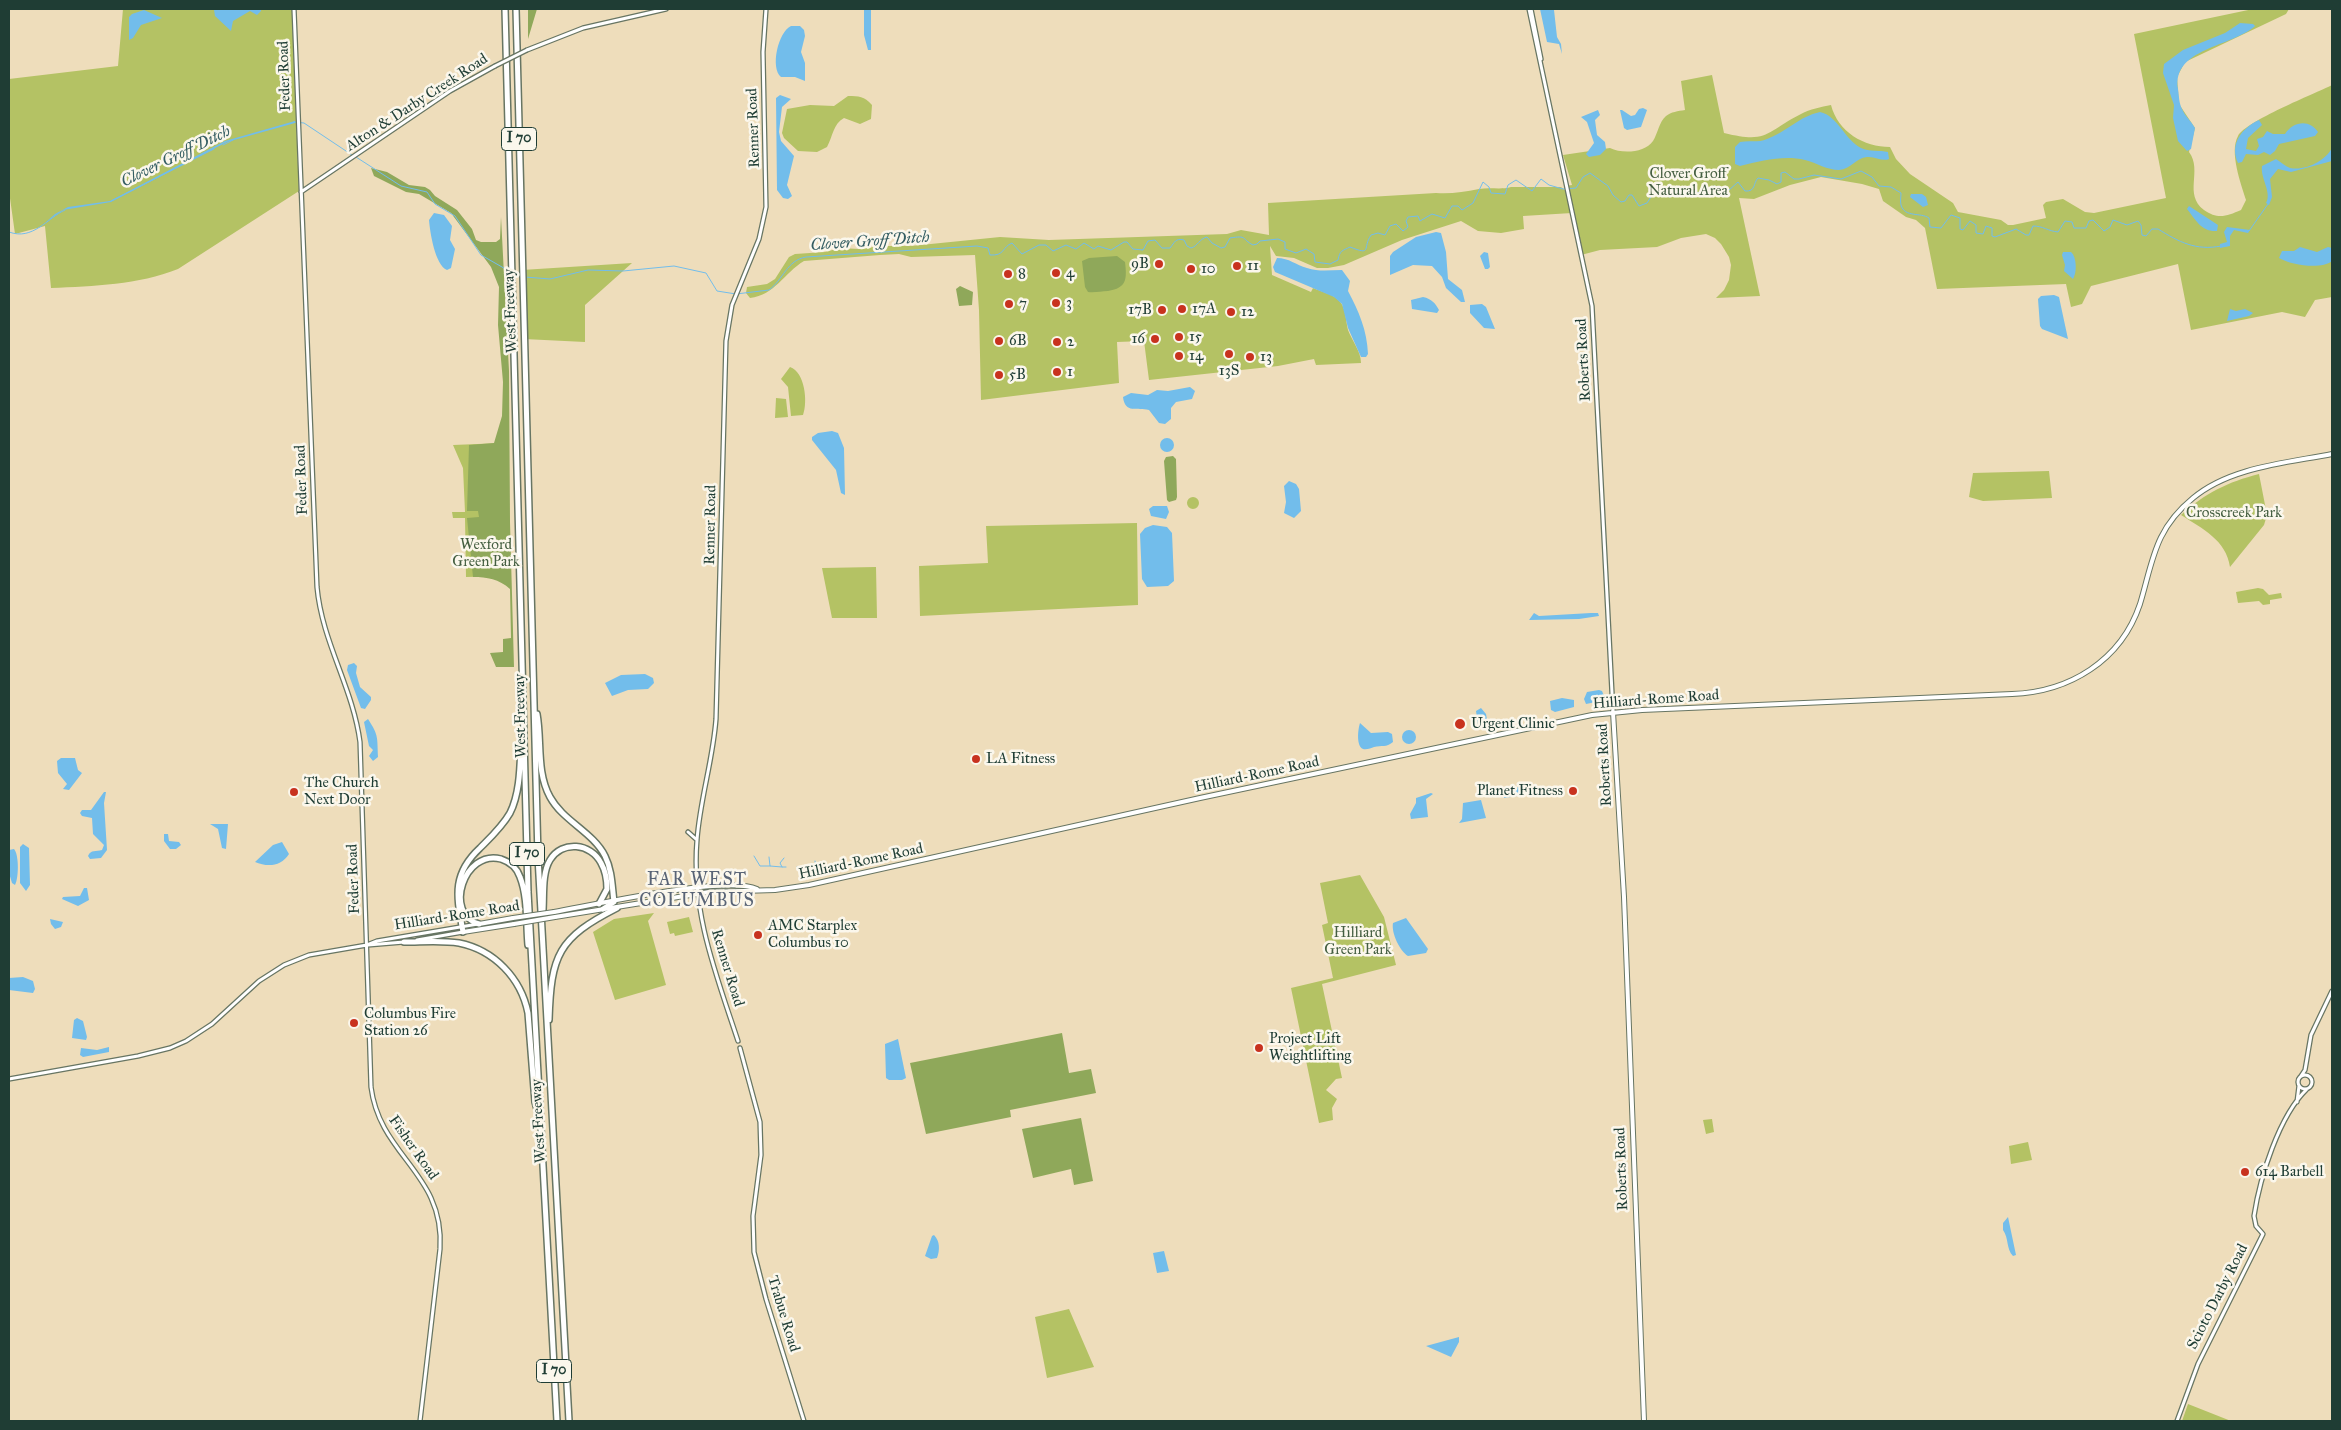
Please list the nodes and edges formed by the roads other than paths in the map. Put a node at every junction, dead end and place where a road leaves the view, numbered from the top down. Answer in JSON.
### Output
{"nodes":[{"id":1,"x":294,"y":9,"type":"edge"},
{"id":2,"x":505,"y":9,"type":"edge"},
{"id":3,"x":516,"y":9,"type":"edge"},
{"id":4,"x":666,"y":9,"type":"edge"},
{"id":5,"x":766,"y":9,"type":"edge"},
{"id":6,"x":1530,"y":9,"type":"edge"},
{"id":7,"x":301,"y":192,"type":"junction"},
{"id":8,"x":2332,"y":454,"type":"edge"},
{"id":9,"x":523,"y":694,"type":"junction"},
{"id":10,"x":533,"y":694,"type":"junction"},
{"id":11,"x":1613,"y":712,"type":"junction"},
{"id":12,"x":698,"y":828,"type":"junction"},
{"id":13,"x":697,"y":841,"type":"junction"},
{"id":14,"x":696,"y":889,"type":"junction"},
{"id":15,"x":758,"y":890,"type":"junction"},
{"id":16,"x":697,"y":894,"type":"junction"},
{"id":17,"x":614,"y":902,"type":"junction"},
{"id":18,"x":601,"y":907,"type":"junction"},
{"id":19,"x":617,"y":908,"type":"junction"},
{"id":20,"x":479,"y":924,"type":"junction"},
{"id":21,"x":462,"y":929,"type":"junction"},
{"id":22,"x":542,"y":940,"type":"junction"},
{"id":23,"x":404,"y":942,"type":"junction"},
{"id":24,"x":367,"y":945,"type":"junction"},
{"id":25,"x":2332,"y":990,"type":"edge"},
{"id":26,"x":535,"y":1013,"type":"junction"},
{"id":27,"x":738,"y":1041,"type":"dead end"},
{"id":28,"x":740,"y":1048,"type":"dead end"},
{"id":29,"x":2306,"y":1063,"type":"junction"},
{"id":30,"x":2302,"y":1076,"type":"junction"},
{"id":31,"x":2310,"y":1078,"type":"junction"},
{"id":32,"x":9,"y":1079,"type":"edge"},
{"id":33,"x":2299,"y":1086,"type":"junction"},
{"id":34,"x":2307,"y":1089,"type":"junction"},
{"id":35,"x":2297,"y":1103,"type":"junction"},
{"id":36,"x":540,"y":1124,"type":"junction"},
{"id":37,"x":566,"y":1363,"type":"junction"},
{"id":38,"x":420,"y":1421,"type":"edge"},
{"id":39,"x":557,"y":1421,"type":"edge"},
{"id":40,"x":569,"y":1421,"type":"edge"},
{"id":41,"x":804,"y":1421,"type":"edge"},
{"id":42,"x":1644,"y":1421,"type":"edge"},
{"id":43,"x":2177,"y":1421,"type":"edge"}],
"edges":[{"from":1,"to":7,"type":"main road","name":"Feder Road"},
{"from":2,"to":9,"type":"highway","name":"West Freeway","number":"I 70"},
{"from":3,"to":10,"type":"highway","name":"West Freeway","number":"I 70"},
{"from":4,"to":7,"type":"main road","name":"Alton & Darby Creek Road","bridge":true},
{"from":5,"to":12,"type":"main road","name":"Renner Road"},
{"from":6,"to":11,"type":"main road","name":"Roberts Road"},
{"from":7,"to":24,"type":"main road","name":"Feder Road"},
{"from":8,"to":11,"type":"main road","name":"Hilliard-Rome Road"},
{"from":9,"to":21,"type":"highway"},
{"from":9,"to":26,"type":"highway","name":"West Freeway","number":"I 70"},
{"from":10,"to":17,"type":"highway"},
{"from":10,"to":22,"type":"highway","name":"West Freeway","number":"I 70"},
{"from":11,"to":15,"type":"main road","name":"Hilliard-Rome Road"},
{"from":11,"to":42,"type":"main road","name":"Roberts Road"},
{"from":12,"to":13,"type":"main road","name":"Renner Road"},
{"from":12,"to":13,"type":"main road"},
{"from":13,"to":14,"type":"main road","name":"Renner Road"},
{"from":14,"to":15,"type":"main road","name":"Hilliard-Rome Road"},
{"from":14,"to":16,"type":"main road","name":"Renner Road"},
{"from":14,"to":17,"type":"main road","name":"Hilliard-Rome Road"},
{"from":15,"to":16,"type":"main road","name":"Hilliard-Rome Road"},
{"from":16,"to":19,"type":"main road","name":"Hilliard-Rome Road"},
{"from":16,"to":27,"type":"main road","name":"Renner Road"},
{"from":17,"to":18,"type":"highway"},
{"from":18,"to":19,"type":"main road","name":"Hilliard-Rome Road"},
{"from":18,"to":20,"type":"main road","name":"Hilliard-Rome Road","bridge":true},
{"from":18,"to":21,"type":"main road","name":"Hilliard-Rome Road","bridge":true},
{"from":18,"to":22,"type":"highway"},
{"from":19,"to":37,"type":"highway"},
{"from":20,"to":21,"type":"main road","name":"Hilliard-Rome Road"},
{"from":20,"to":26,"type":"highway"},
{"from":21,"to":23,"type":"main road","name":"Hilliard-Rome Road"},
{"from":21,"to":24,"type":"main road","name":"Hilliard-Rome Road"},
{"from":22,"to":37,"type":"highway","name":"West Freeway","number":"I 70"},
{"from":23,"to":24,"type":"main road","name":"Hilliard-Rome Road"},
{"from":23,"to":36,"type":"highway"},
{"from":24,"to":32,"type":"main road","name":"Hilliard-Rome Road"},
{"from":24,"to":38,"type":"main road","name":"Fisher Road"},
{"from":25,"to":29,"type":"main road"},
{"from":26,"to":36,"type":"highway","name":"West Freeway","number":"I 70"},
{"from":28,"to":41,"type":"main road","name":"Trabue Road"},
{"from":29,"to":30,"type":"main road"},
{"from":29,"to":31,"type":"main road"},
{"from":30,"to":31,"type":"main road"},
{"from":30,"to":33,"type":"main road"},
{"from":31,"to":34,"type":"main road"},
{"from":33,"to":34,"type":"main road"},
{"from":33,"to":35,"type":"main road","name":"Scioto Darby Road"},
{"from":34,"to":35,"type":"main road","name":"Scioto Darby Road"},
{"from":35,"to":43,"type":"main road","name":"Scioto Darby Road"},
{"from":36,"to":39,"type":"highway","name":"West Freeway","number":"I 70"},
{"from":37,"to":40,"type":"highway","name":"West Freeway","number":"I 70"}]}
